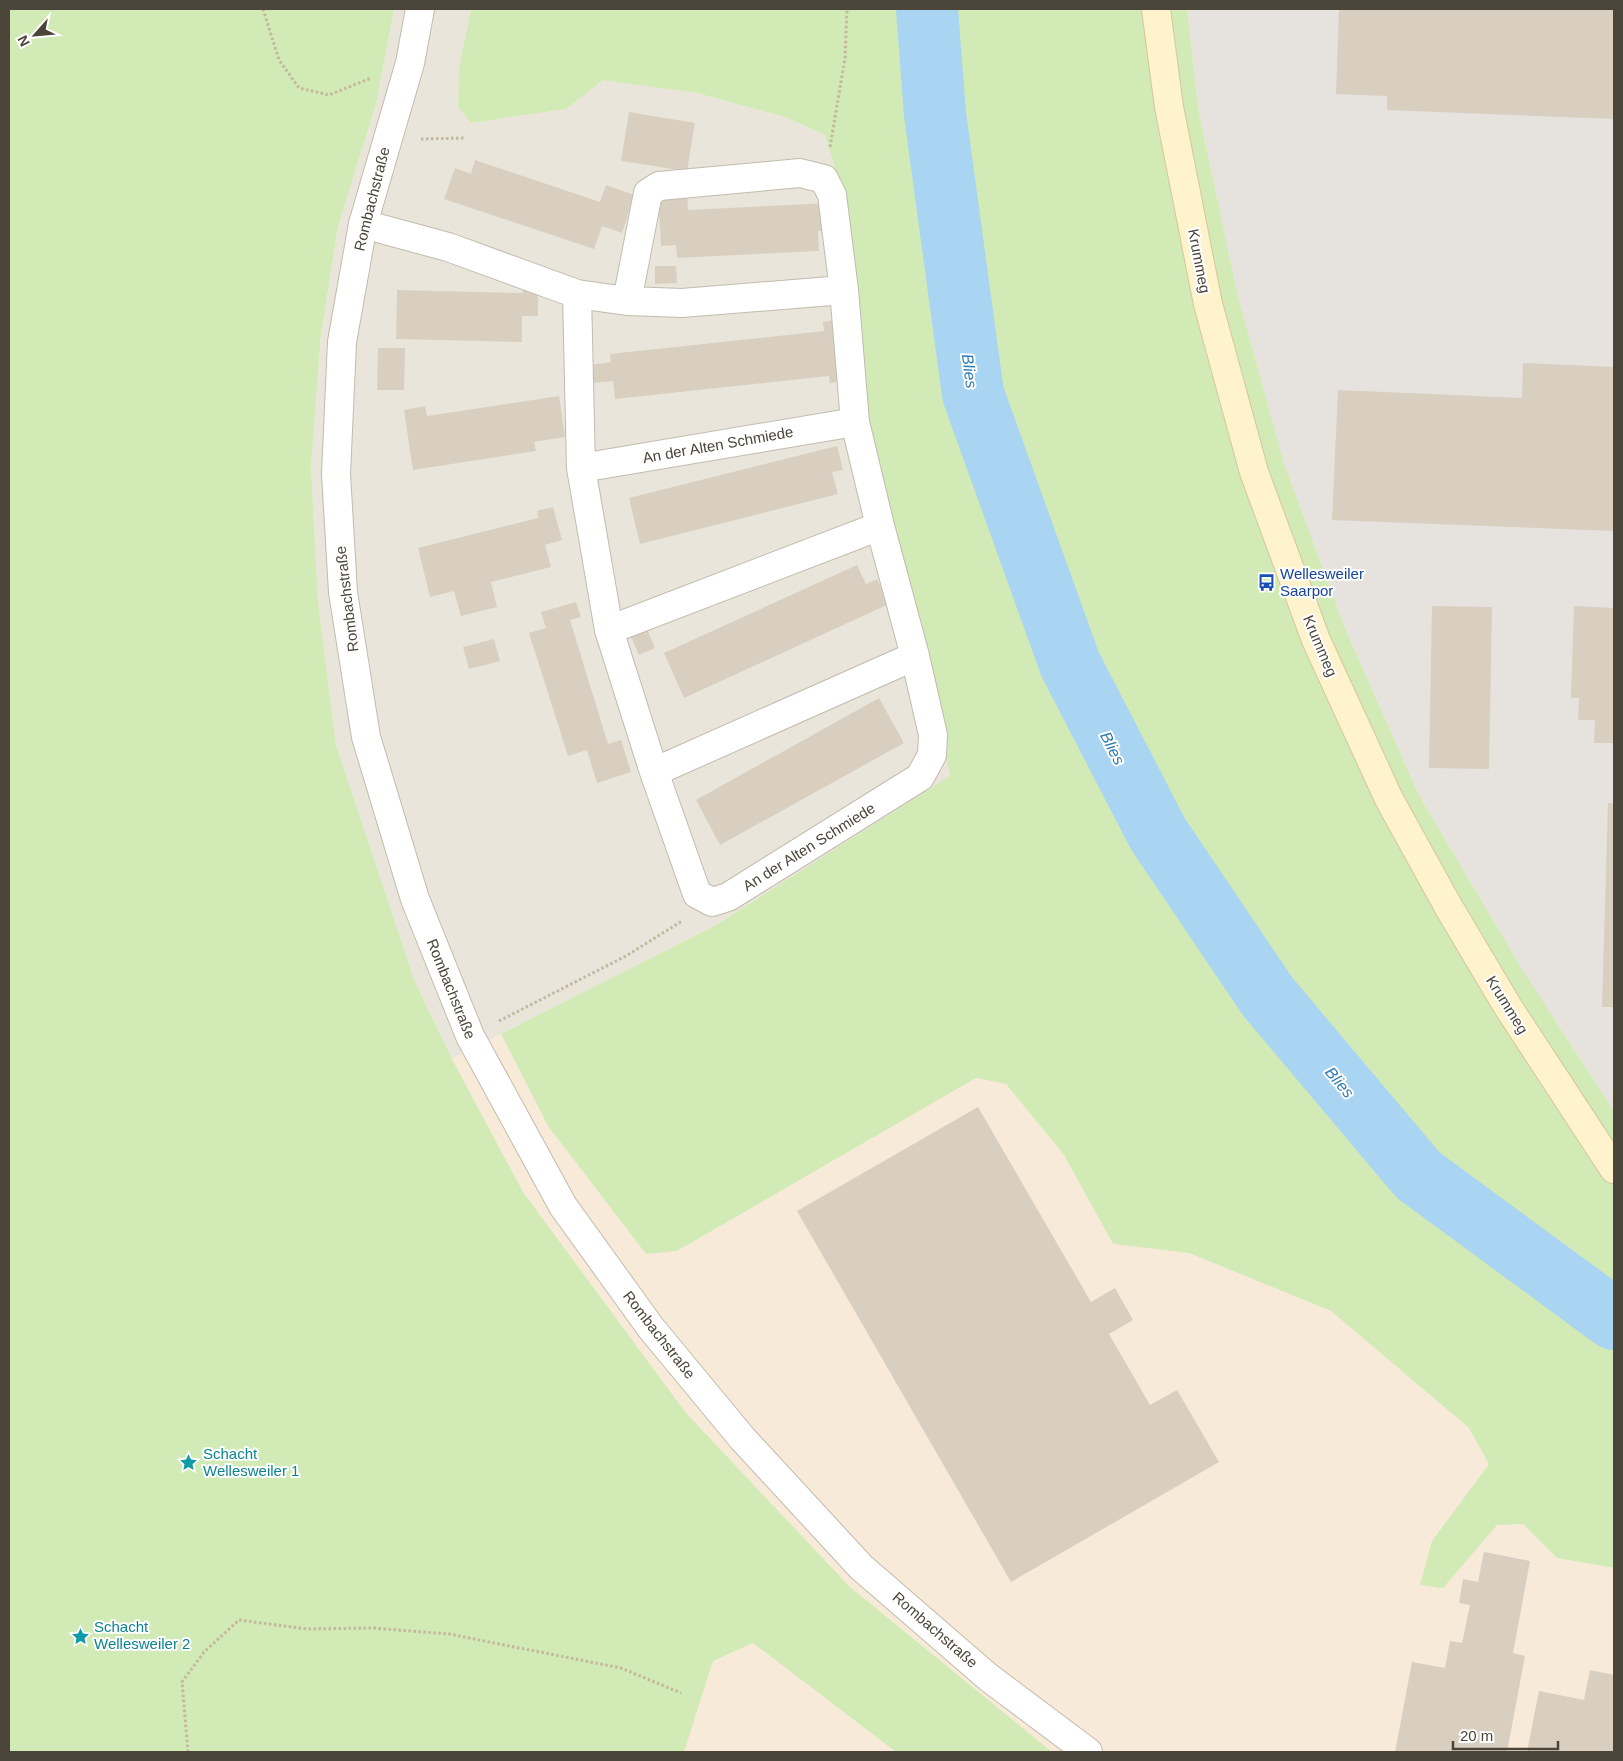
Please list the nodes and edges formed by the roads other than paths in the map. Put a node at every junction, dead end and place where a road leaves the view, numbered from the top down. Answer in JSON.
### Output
{"nodes":[{"id":1,"x":420,"y":9,"type":"edge"},
{"id":2,"x":1156,"y":9,"type":"edge"},
{"id":3,"x":363,"y":224,"type":"junction"},
{"id":4,"x":844,"y":290,"type":"junction"},
{"id":5,"x":578,"y":294,"type":"junction"},
{"id":6,"x":627,"y":301,"type":"junction"},
{"id":7,"x":855,"y":422,"type":"junction"},
{"id":8,"x":581,"y":468,"type":"junction"},
{"id":9,"x":880,"y":526,"type":"junction"},
{"id":10,"x":610,"y":630,"type":"junction"},
{"id":11,"x":915,"y":656,"type":"junction"},
{"id":12,"x":654,"y":772,"type":"junction"},
{"id":13,"x":1614,"y":1169,"type":"edge"},
{"id":14,"x":1088,"y":1752,"type":"edge"}],
"edges":[{"from":1,"to":3,"type":"street","name":"Rombachstraße"},
{"from":2,"to":13,"type":"main road","name":"Krummeg"},
{"from":3,"to":5,"type":"street"},
{"from":3,"to":14,"type":"street","name":"Rombachstraße"},
{"from":4,"to":6,"type":"street"},
{"from":4,"to":6,"type":"street","name":"An der Alten Schmiede"},
{"from":4,"to":7,"type":"street","name":"An der Alten Schmiede"},
{"from":5,"to":6,"type":"street"},
{"from":5,"to":8,"type":"street"},
{"from":7,"to":8,"type":"street","name":"An der Alten Schmiede"},
{"from":7,"to":9,"type":"street","name":"An der Alten Schmiede"},
{"from":8,"to":10,"type":"street"},
{"from":9,"to":10,"type":"street"},
{"from":9,"to":11,"type":"street","name":"An der Alten Schmiede"},
{"from":10,"to":12,"type":"street"},
{"from":11,"to":12,"type":"street"},
{"from":11,"to":12,"type":"street","name":"An der Alten Schmiede"}]}
